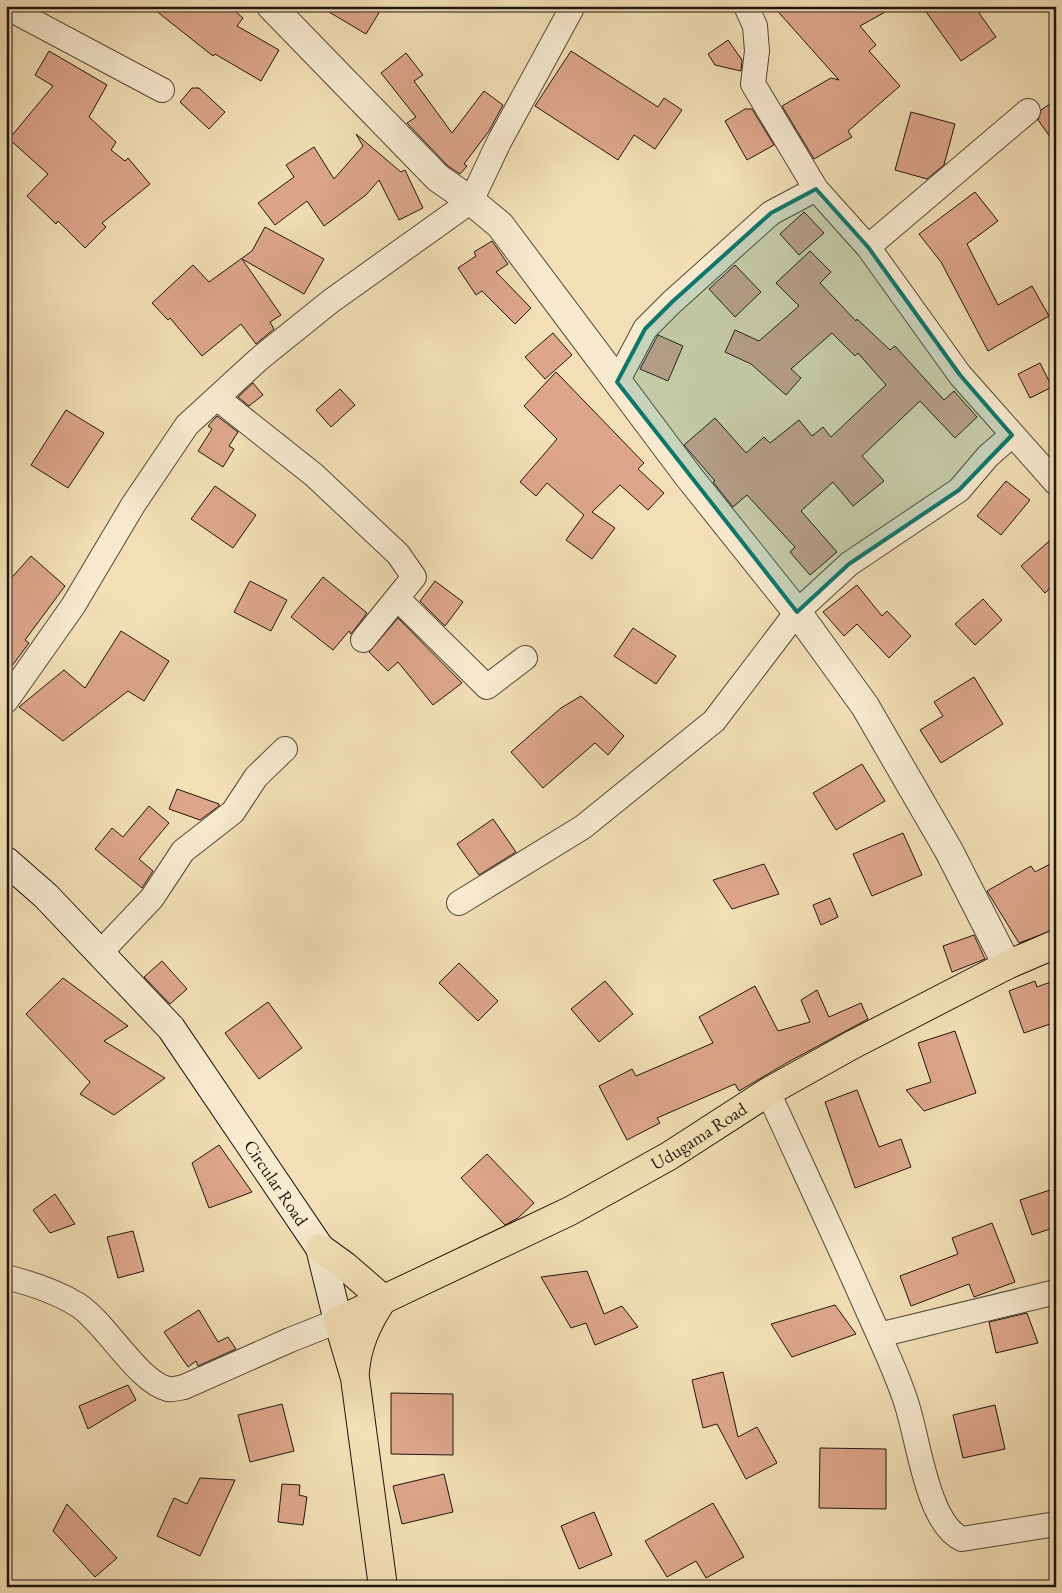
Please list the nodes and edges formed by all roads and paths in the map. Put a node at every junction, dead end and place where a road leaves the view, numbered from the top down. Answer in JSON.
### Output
{"nodes":[{"id":1,"x":271,"y":6,"type":"edge"},
{"id":2,"x":573,"y":6,"type":"edge"},
{"id":3,"x":746,"y":6,"type":"edge"},
{"id":4,"x":6,"y":7,"type":"edge"},
{"id":5,"x":162,"y":90,"type":"dead end"},
{"id":6,"x":1028,"y":111,"type":"dead end"},
{"id":7,"x":816,"y":189,"type":"junction"},
{"id":8,"x":472,"y":201,"type":"junction"},
{"id":9,"x":868,"y":247,"type":"junction"},
{"id":10,"x":617,"y":382,"type":"junction"},
{"id":11,"x":217,"y":398,"type":"junction"},
{"id":12,"x":1012,"y":435,"type":"junction"},
{"id":13,"x":1056,"y":483,"type":"edge"},
{"id":14,"x":398,"y":599,"type":"junction"},
{"id":15,"x":797,"y":612,"type":"junction"},
{"id":16,"x":363,"y":640,"type":"dead end"},
{"id":17,"x":524,"y":658,"type":"dead end"},
{"id":18,"x":6,"y":701,"type":"edge"},
{"id":19,"x":286,"y":749,"type":"dead end"},
{"id":20,"x":6,"y":861,"type":"edge"},
{"id":21,"x":459,"y":903,"type":"dead end"},
{"id":22,"x":1056,"y":944,"type":"edge"},
{"id":23,"x":100,"y":953,"type":"junction"},
{"id":24,"x":1007,"y":965,"type":"junction"},
{"id":25,"x":768,"y":1092,"type":"junction"},
{"id":26,"x":320,"y":1248,"type":"junction"},
{"id":27,"x":6,"y":1277,"type":"edge"},
{"id":28,"x":1056,"y":1292,"type":"edge"},
{"id":29,"x":383,"y":1299,"type":"junction"},
{"id":30,"x":338,"y":1321,"type":"junction"},
{"id":31,"x":879,"y":1335,"type":"junction"},
{"id":32,"x":354,"y":1378,"type":"junction"},
{"id":33,"x":1056,"y":1524,"type":"edge"},
{"id":34,"x":383,"y":1587,"type":"edge"}],
"edges":[{"from":1,"to":8,"type":"street"},
{"from":2,"to":8,"type":"street"},
{"from":3,"to":7,"type":"street"},
{"from":4,"to":5,"type":"street"},
{"from":6,"to":9,"type":"street"},
{"from":7,"to":9,"type":"street"},
{"from":7,"to":10,"type":"street"},
{"from":8,"to":10,"type":"street"},
{"from":8,"to":11,"type":"street"},
{"from":9,"to":12,"type":"street"},
{"from":10,"to":15,"type":"street"},
{"from":11,"to":14,"type":"street"},
{"from":11,"to":18,"type":"street"},
{"from":12,"to":13,"type":"street"},
{"from":12,"to":15,"type":"street"},
{"from":14,"to":16,"type":"street"},
{"from":14,"to":17,"type":"street"},
{"from":15,"to":21,"type":"street"},
{"from":15,"to":24,"type":"street"},
{"from":19,"to":23,"type":"street"},
{"from":20,"to":23,"type":"street","name":"Circular Road"},
{"from":22,"to":24,"type":"main road","name":"Udugama Road"},
{"from":23,"to":26,"type":"street","name":"Circular Road"},
{"from":24,"to":25,"type":"main road","name":"Udugama Road"},
{"from":25,"to":29,"type":"main road","name":"Udugama Road"},
{"from":25,"to":31,"type":"street"},
{"from":26,"to":29,"type":"main road"},
{"from":26,"to":30,"type":"street","name":"Circular Road"},
{"from":27,"to":30,"type":"street"},
{"from":28,"to":31,"type":"street"},
{"from":29,"to":30,"type":"main road","name":"Udugama Road"},
{"from":29,"to":32,"type":"main road"},
{"from":30,"to":32,"type":"main road","name":"Circular Road"},
{"from":31,"to":33,"type":"street"},
{"from":32,"to":34,"type":"main road","name":"Circular Road"}]}
